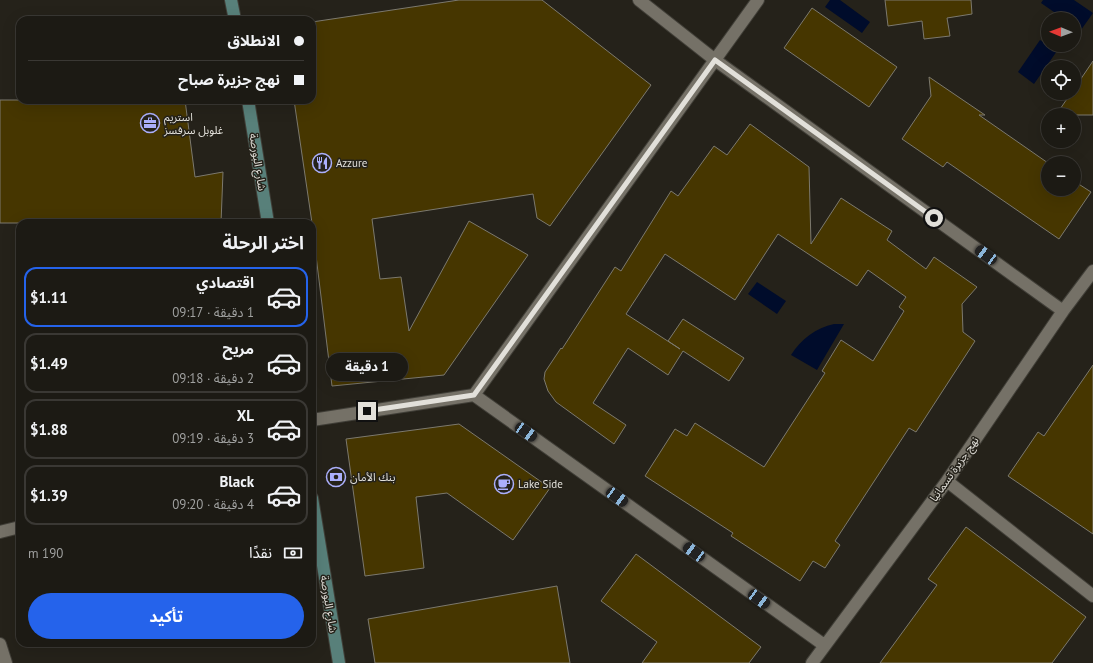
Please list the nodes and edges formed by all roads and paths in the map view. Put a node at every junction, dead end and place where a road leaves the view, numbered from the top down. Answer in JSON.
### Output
{"nodes":[{"id":1,"x":231,"y":0,"type":"edge"},
{"id":2,"x":639,"y":0,"type":"edge"},
{"id":3,"x":758,"y":0,"type":"edge"},
{"id":4,"x":234,"y":16,"type":"edge"},
{"id":5,"x":715,"y":60,"type":"junction"},
{"id":6,"x":249,"y":104,"type":"edge"},
{"id":7,"x":267,"y":219,"type":"edge"},
{"id":8,"x":1093,"y":271,"type":"edge"},
{"id":9,"x":1063,"y":311,"type":"junction"},
{"id":10,"x":474,"y":395,"type":"junction"},
{"id":11,"x":316,"y":419,"type":"edge"},
{"id":12,"x":947,"y":481,"type":"junction"},
{"id":13,"x":316,"y":522,"type":"edge"},
{"id":14,"x":16,"y":528,"type":"edge"},
{"id":15,"x":0,"y":532,"type":"edge"},
{"id":16,"x":1093,"y":596,"type":"edge"},
{"id":17,"x":0,"y":644,"type":"edge"},
{"id":18,"x":824,"y":645,"type":"junction"},
{"id":19,"x":6,"y":663,"type":"edge"},
{"id":20,"x":339,"y":663,"type":"edge"},
{"id":21,"x":812,"y":663,"type":"edge"}],
"edges":[{"from":1,"to":4,"type":"street"},
{"from":2,"to":5,"type":"street"},
{"from":3,"to":5,"type":"street"},
{"from":5,"to":9,"type":"street"},
{"from":5,"to":10,"type":"street"},
{"from":6,"to":7,"type":"street","name":"شارع البورصة"},
{"from":8,"to":9,"type":"street","name":"نهج جزيرة تسمانيا"},
{"from":9,"to":12,"type":"street","name":"نهج جزيرة تسمانيا"},
{"from":10,"to":11,"type":"street"},
{"from":10,"to":18,"type":"street"},
{"from":12,"to":16,"type":"street"},
{"from":12,"to":18,"type":"street","name":"نهج جزيرة تسمانيا"},
{"from":13,"to":20,"type":"street","name":"شارع البورصة"},
{"from":14,"to":15,"type":"street"},
{"from":17,"to":19,"type":"street"},
{"from":18,"to":21,"type":"street","name":"نهج جزيرة تسمانيا"}]}
